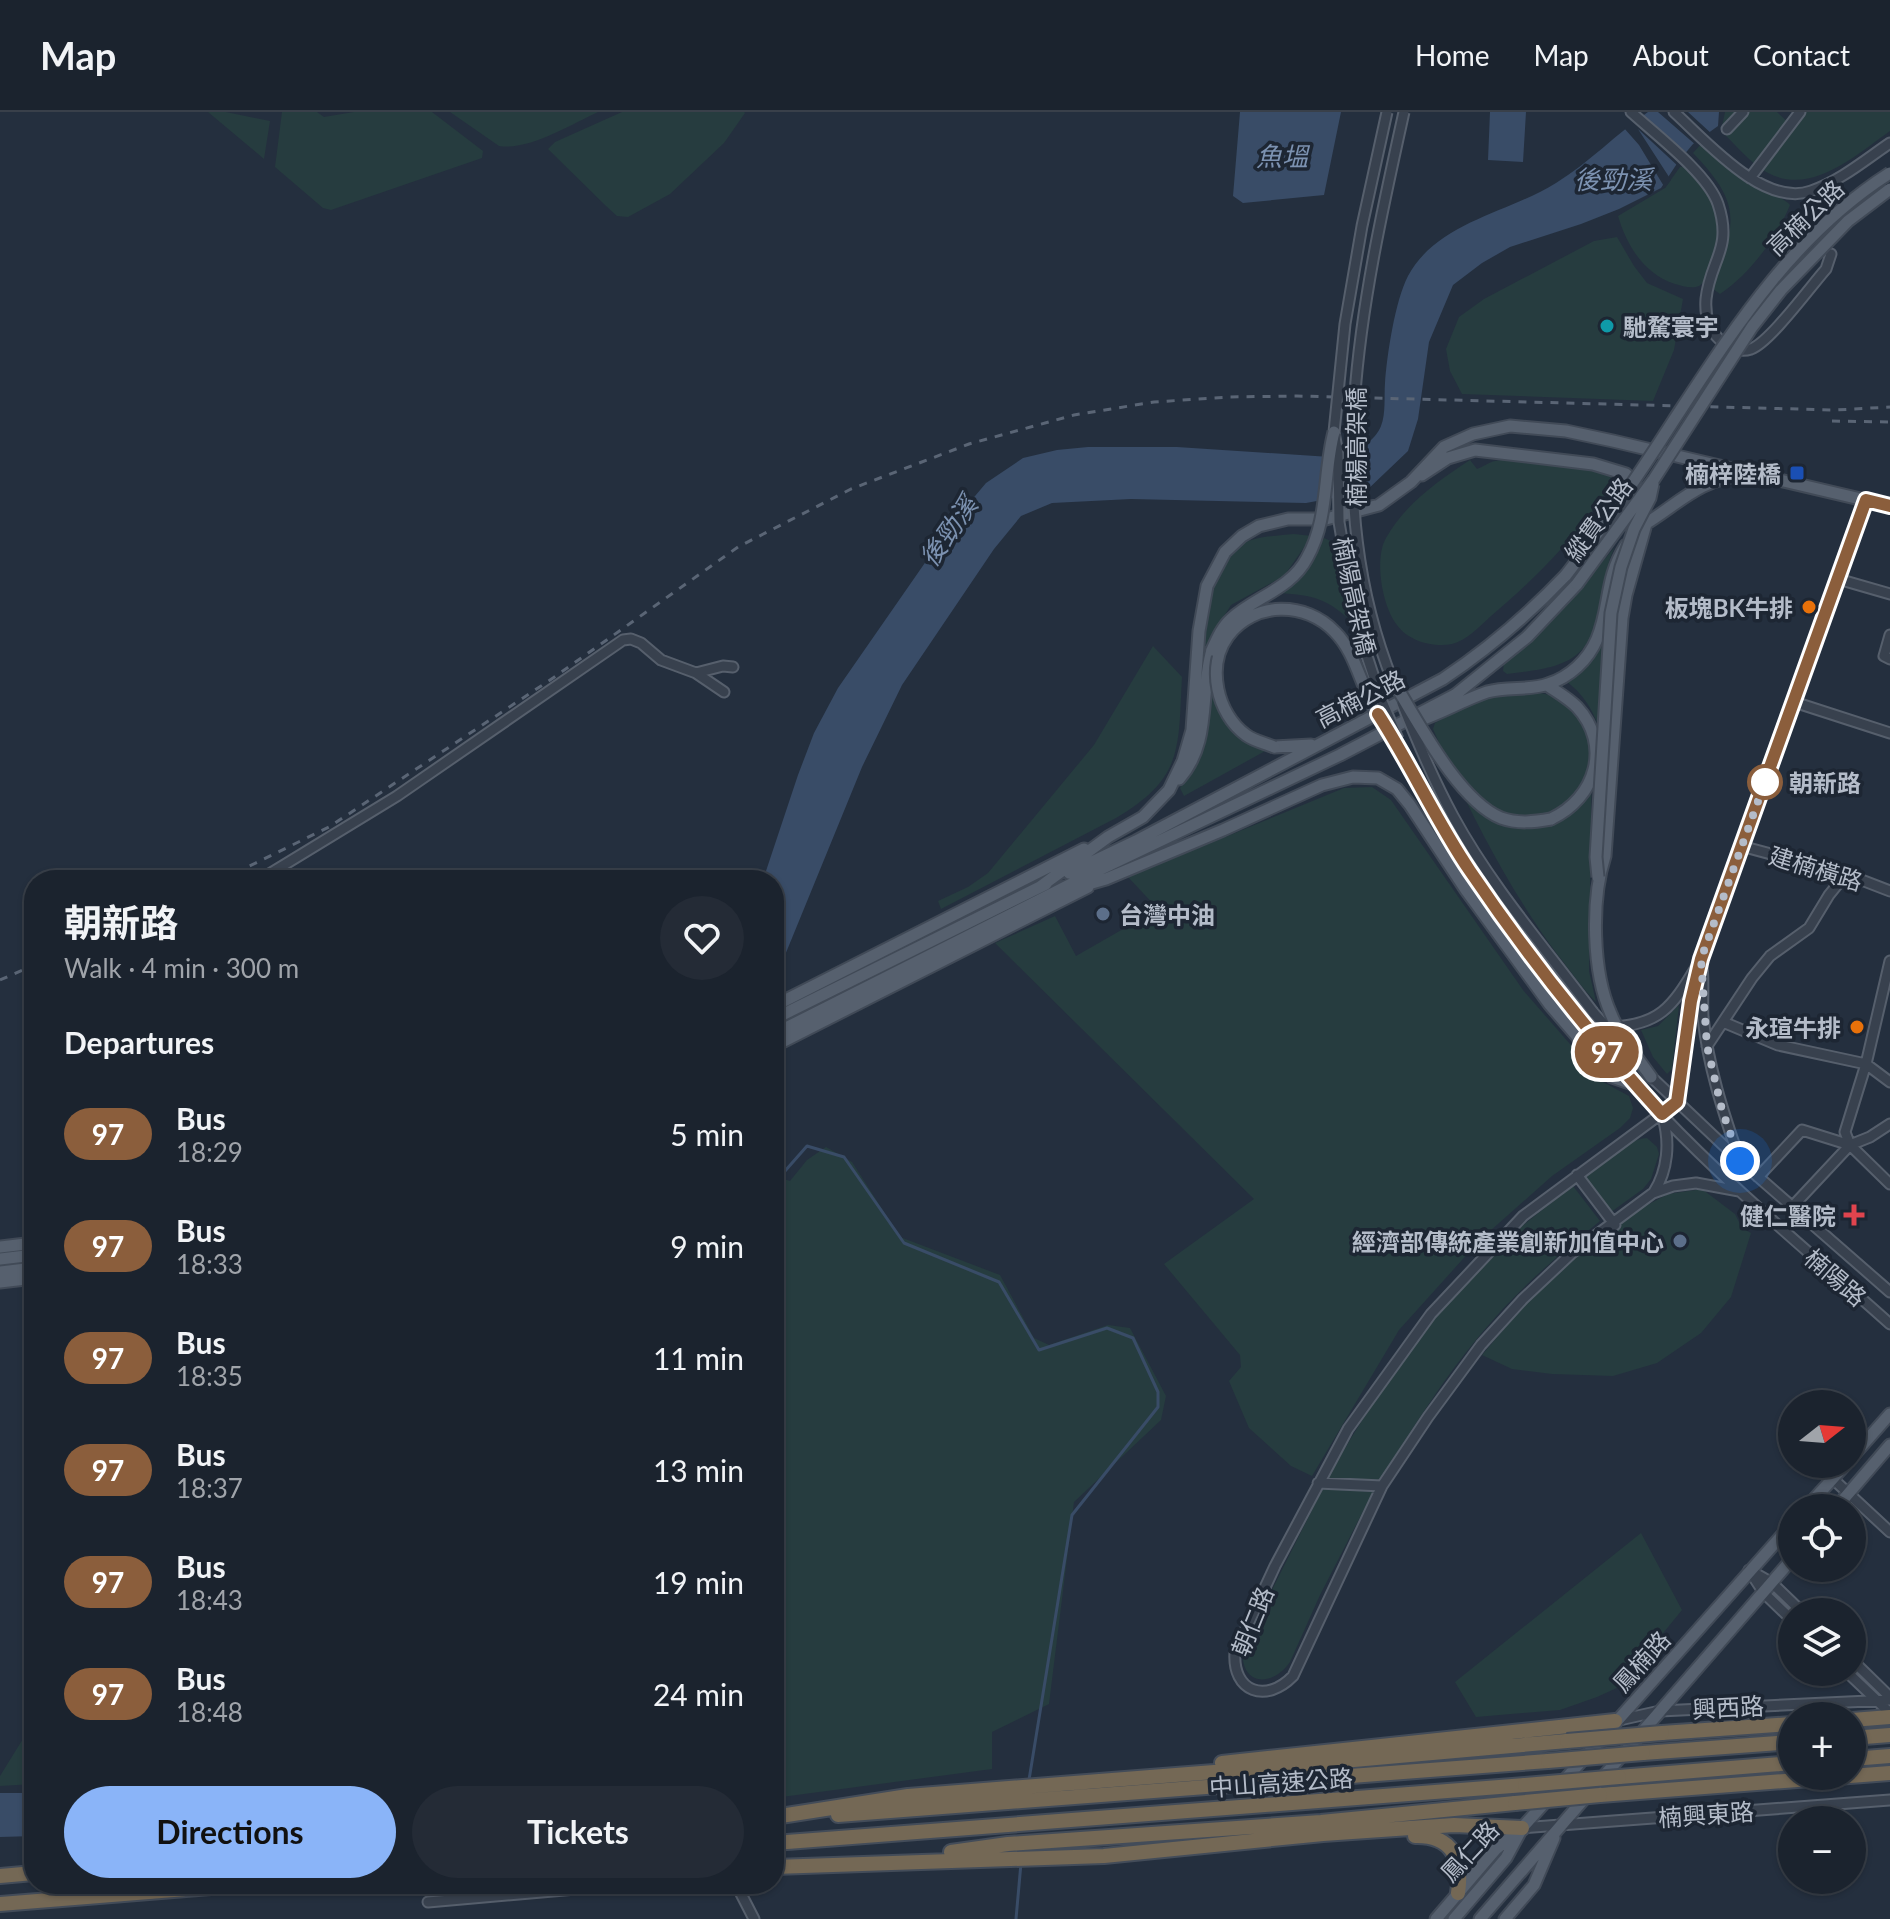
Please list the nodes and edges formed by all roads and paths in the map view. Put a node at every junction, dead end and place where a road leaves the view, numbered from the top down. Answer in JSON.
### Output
{"nodes":[{"id":1,"x":1387,"y":112,"type":"edge"},
{"id":2,"x":1404,"y":112,"type":"edge"},
{"id":3,"x":1674,"y":112,"type":"edge"},
{"id":4,"x":1743,"y":112,"type":"edge"},
{"id":5,"x":1800,"y":112,"type":"edge"},
{"id":6,"x":1634,"y":115,"type":"edge"},
{"id":7,"x":1727,"y":129,"type":"dead end"},
{"id":8,"x":1890,"y":143,"type":"edge"},
{"id":9,"x":1890,"y":173,"type":"edge"},
{"id":10,"x":1750,"y":178,"type":"junction"},
{"id":11,"x":1890,"y":189,"type":"edge"},
{"id":12,"x":1831,"y":254,"type":"dead end"},
{"id":13,"x":1334,"y":432,"type":"junction"},
{"id":14,"x":1755,"y":476,"type":"junction"},
{"id":15,"x":1654,"y":479,"type":"junction"},
{"id":16,"x":1411,"y":482,"type":"junction"},
{"id":17,"x":1866,"y":500,"type":"junction"},
{"id":18,"x":1890,"y":506,"type":"edge"},
{"id":19,"x":1646,"y":524,"type":"junction"},
{"id":20,"x":1838,"y":579,"type":"junction"},
{"id":21,"x":1577,"y":584,"type":"joint"},
{"id":22,"x":1890,"y":594,"type":"edge"},
{"id":23,"x":1890,"y":635,"type":"edge"},
{"id":24,"x":1890,"y":659,"type":"edge"},
{"id":25,"x":733,"y":667,"type":"dead end"},
{"id":26,"x":696,"y":673,"type":"junction"},
{"id":27,"x":1390,"y":676,"type":"junction"},
{"id":28,"x":1547,"y":685,"type":"junction"},
{"id":29,"x":724,"y":692,"type":"dead end"},
{"id":30,"x":1794,"y":702,"type":"junction"},
{"id":31,"x":1384,"y":732,"type":"junction"},
{"id":32,"x":1890,"y":733,"type":"edge"},
{"id":33,"x":1320,"y":743,"type":"junction"},
{"id":34,"x":1404,"y":754,"type":"junction"},
{"id":35,"x":1169,"y":790,"type":"junction"},
{"id":36,"x":1108,"y":837,"type":"junction"},
{"id":37,"x":1741,"y":846,"type":"junction"},
{"id":38,"x":1115,"y":851,"type":"junction"},
{"id":39,"x":1074,"y":862,"type":"junction"},
{"id":40,"x":276,"y":870,"type":"edge"},
{"id":41,"x":1034,"y":873,"type":"junction"},
{"id":42,"x":1104,"y":874,"type":"junction"},
{"id":43,"x":1846,"y":874,"type":"junction"},
{"id":44,"x":1598,"y":877,"type":"junction"},
{"id":45,"x":1890,"y":891,"type":"edge"},
{"id":46,"x":1045,"y":896,"type":"junction"},
{"id":47,"x":1701,"y":959,"type":"junction"},
{"id":48,"x":1890,"y":961,"type":"edge"},
{"id":49,"x":784,"y":1001,"type":"edge"},
{"id":50,"x":784,"y":1014,"type":"edge"},
{"id":51,"x":1723,"y":1022,"type":"junction"},
{"id":52,"x":1582,"y":1024,"type":"joint"},
{"id":53,"x":1612,"y":1027,"type":"junction"},
{"id":54,"x":784,"y":1035,"type":"edge"},
{"id":55,"x":1707,"y":1046,"type":"junction"},
{"id":56,"x":1866,"y":1064,"type":"junction"},
{"id":57,"x":1651,"y":1077,"type":"joint"},
{"id":58,"x":1890,"y":1082,"type":"edge"},
{"id":59,"x":1635,"y":1085,"type":"junction"},
{"id":60,"x":1677,"y":1102,"type":"junction"},
{"id":61,"x":1662,"y":1114,"type":"junction"},
{"id":62,"x":1890,"y":1124,"type":"edge"},
{"id":63,"x":1850,"y":1145,"type":"junction"},
{"id":64,"x":1740,"y":1161,"type":"junction"},
{"id":65,"x":1577,"y":1175,"type":"junction"},
{"id":66,"x":1758,"y":1177,"type":"junction"},
{"id":67,"x":1890,"y":1184,"type":"edge"},
{"id":68,"x":1739,"y":1191,"type":"junction"},
{"id":69,"x":1653,"y":1193,"type":"junction"},
{"id":70,"x":1792,"y":1207,"type":"junction"},
{"id":71,"x":1614,"y":1223,"type":"junction"},
{"id":72,"x":24,"y":1244,"type":"edge"},
{"id":73,"x":0,"y":1247,"type":"edge"},
{"id":74,"x":24,"y":1256,"type":"edge"},
{"id":75,"x":0,"y":1259,"type":"edge"},
{"id":76,"x":24,"y":1269,"type":"edge"},
{"id":77,"x":0,"y":1272,"type":"edge"},
{"id":78,"x":24,"y":1279,"type":"edge"},
{"id":79,"x":0,"y":1282,"type":"edge"},
{"id":80,"x":1890,"y":1292,"type":"edge"},
{"id":81,"x":1890,"y":1324,"type":"edge"},
{"id":82,"x":1890,"y":1414,"type":"edge"},
{"id":83,"x":1866,"y":1441,"type":"edge"},
{"id":84,"x":1890,"y":1445,"type":"edge"},
{"id":85,"x":1833,"y":1479,"type":"joint"},
{"id":86,"x":1318,"y":1483,"type":"junction"},
{"id":87,"x":1382,"y":1486,"type":"junction"},
{"id":88,"x":1819,"y":1494,"type":"edge"},
{"id":89,"x":1848,"y":1494,"type":"joint"},
{"id":90,"x":1866,"y":1510,"type":"edge"},
{"id":91,"x":1890,"y":1532,"type":"edge"},
{"id":92,"x":1778,"y":1539,"type":"edge"},
{"id":93,"x":1749,"y":1570,"type":"junction"},
{"id":94,"x":1778,"y":1576,"type":"edge"},
{"id":95,"x":1768,"y":1588,"type":"junction"},
{"id":96,"x":1782,"y":1598,"type":"edge"},
{"id":97,"x":1778,"y":1601,"type":"edge"},
{"id":98,"x":1866,"y":1674,"type":"edge"},
{"id":99,"x":1862,"y":1686,"type":"edge"},
{"id":100,"x":1890,"y":1698,"type":"edge"},
{"id":101,"x":1876,"y":1700,"type":"junction"},
{"id":102,"x":1660,"y":1711,"type":"junction"},
{"id":103,"x":1885,"y":1716,"type":"edge"},
{"id":104,"x":1615,"y":1721,"type":"junction"},
{"id":105,"x":1778,"y":1725,"type":"edge"},
{"id":106,"x":1890,"y":1735,"type":"edge"},
{"id":107,"x":1866,"y":1737,"type":"edge"},
{"id":108,"x":1778,"y":1743,"type":"edge"},
{"id":109,"x":1890,"y":1756,"type":"edge"},
{"id":110,"x":1866,"y":1758,"type":"edge"},
{"id":111,"x":1778,"y":1764,"type":"edge"},
{"id":112,"x":1890,"y":1773,"type":"edge"},
{"id":113,"x":1106,"y":1779,"type":"junction"},
{"id":114,"x":1027,"y":1793,"type":"junction"},
{"id":115,"x":1890,"y":1800,"type":"edge"},
{"id":116,"x":784,"y":1816,"type":"edge"},
{"id":117,"x":1560,"y":1825,"type":"junction"},
{"id":118,"x":1522,"y":1828,"type":"junction"},
{"id":119,"x":1323,"y":1834,"type":"junction"},
{"id":120,"x":784,"y":1842,"type":"edge"},
{"id":121,"x":1023,"y":1851,"type":"junction"},
{"id":122,"x":784,"y":1867,"type":"edge"},
{"id":123,"x":24,"y":1874,"type":"edge"},
{"id":124,"x":0,"y":1876,"type":"edge"},
{"id":125,"x":1458,"y":1893,"type":"junction"},
{"id":126,"x":124,"y":1894,"type":"edge"},
{"id":127,"x":519,"y":1894,"type":"edge"},
{"id":128,"x":740,"y":1894,"type":"edge"},
{"id":129,"x":428,"y":1902,"type":"dead end"},
{"id":130,"x":0,"y":1904,"type":"edge"},
{"id":131,"x":750,"y":1917,"type":"edge"},
{"id":132,"x":1436,"y":1919,"type":"edge"},
{"id":133,"x":1454,"y":1919,"type":"edge"},
{"id":134,"x":1480,"y":1919,"type":"edge"},
{"id":135,"x":1505,"y":1919,"type":"edge"}],
"edges":[{"from":1,"to":13,"type":"street","name":"楠陽高架橋","bridge":true},
{"from":2,"to":27,"type":"street","name":"楠楊高架橋","bridge":true},
{"from":3,"to":10,"type":"street"},
{"from":4,"to":7,"type":"street"},
{"from":5,"to":10,"type":"street"},
{"from":6,"to":12,"type":"street"},
{"from":8,"to":10,"type":"street"},
{"from":9,"to":33,"type":"main road","name":"高楠公路","bridge":true},
{"from":11,"to":15,"type":"main road","name":"高楠公路","bridge":true},
{"from":13,"to":34,"type":"street","name":"楠陽高架橋","bridge":true},
{"from":13,"to":35,"type":"main road","bridge":true},
{"from":14,"to":16,"type":"main road"},
{"from":14,"to":17,"type":"main road"},
{"from":14,"to":19,"type":"main road"},
{"from":15,"to":21,"type":"main road","name":"縱貫公路","bridge":true},
{"from":15,"to":44,"type":"main road","bridge":true},
{"from":16,"to":19,"type":"main road"},
{"from":16,"to":35,"type":"main road"},
{"from":17,"to":18,"type":"main road"},
{"from":17,"to":20,"type":"street"},
{"from":19,"to":28,"type":"main road"},
{"from":19,"to":44,"type":"main road"},
{"from":20,"to":22,"type":"street"},
{"from":20,"to":30,"type":"street"},
{"from":21,"to":31,"type":"main road","name":"高楠公路"},
{"from":23,"to":24,"type":"street"},
{"from":25,"to":26,"type":"street"},
{"from":26,"to":29,"type":"street"},
{"from":26,"to":40,"type":"street"},
{"from":27,"to":28,"type":"main road","bridge":true},
{"from":27,"to":53,"type":"street","name":"楠楊高架橋","bridge":true},
{"from":28,"to":31,"type":"main road"},
{"from":30,"to":32,"type":"street"},
{"from":30,"to":37,"type":"street"},
{"from":31,"to":42,"type":"main road","name":"高楠公路"},
{"from":33,"to":34,"type":"main road","bridge":true},
{"from":33,"to":38,"type":"main road","name":"高楠公路"},
{"from":34,"to":52,"type":"street","name":"楠陽高架橋"},
{"from":35,"to":36,"type":"main road"},
{"from":36,"to":39,"type":"main road"},
{"from":36,"to":41,"type":"main road"},
{"from":37,"to":43,"type":"street","name":"建楠橫路"},
{"from":37,"to":47,"type":"street"},
{"from":38,"to":39,"type":"main road"},
{"from":38,"to":46,"type":"main road","name":"高楠公路"},
{"from":39,"to":41,"type":"main road"},
{"from":39,"to":46,"type":"main road"},
{"from":41,"to":49,"type":"main road"},
{"from":42,"to":46,"type":"main road","name":"高楠公路"},
{"from":42,"to":46,"type":"main road"},
{"from":42,"to":59,"type":"main road"},
{"from":43,"to":45,"type":"street","name":"建楠橫路"},
{"from":43,"to":51,"type":"street"},
{"from":44,"to":53,"type":"main road"},
{"from":46,"to":50,"type":"main road","name":"高楠公路"},
{"from":46,"to":54,"type":"main road","name":"高楠公路"},
{"from":47,"to":53,"type":"street"},
{"from":47,"to":55,"type":"street"},
{"from":47,"to":60,"type":"street"},
{"from":48,"to":56,"type":"street"},
{"from":51,"to":55,"type":"street"},
{"from":51,"to":56,"type":"street"},
{"from":52,"to":59,"type":"street","name":"楠陽路"},
{"from":53,"to":57,"type":"main road"},
{"from":55,"to":64,"type":"street"},
{"from":56,"to":58,"type":"street"},
{"from":56,"to":63,"type":"street"},
{"from":57,"to":60,"type":"street","name":"楠陽路"},
{"from":59,"to":61,"type":"street","name":"楠陽路"},
{"from":60,"to":61,"type":"street","name":"朝仁路"},
{"from":60,"to":64,"type":"street","name":"楠陽路"},
{"from":61,"to":65,"type":"street","name":"朝仁路"},
{"from":61,"to":68,"type":"street","name":"楠陽路"},
{"from":61,"to":69,"type":"street"},
{"from":62,"to":63,"type":"street"},
{"from":63,"to":66,"type":"street"},
{"from":63,"to":67,"type":"street"},
{"from":63,"to":70,"type":"street"},
{"from":64,"to":66,"type":"street","name":"楠陽路"},
{"from":65,"to":71,"type":"street"},
{"from":65,"to":86,"type":"street","name":"朝仁路"},
{"from":66,"to":70,"type":"street","name":"楠陽路"},
{"from":68,"to":69,"type":"street","name":"朝仁路"},
{"from":68,"to":81,"type":"street","name":"楠陽路"},
{"from":69,"to":71,"type":"street","name":"朝仁路"},
{"from":70,"to":80,"type":"street","name":"楠陽路"},
{"from":71,"to":87,"type":"street","name":"朝仁路"},
{"from":72,"to":73,"type":"main road"},
{"from":74,"to":75,"type":"main road"},
{"from":76,"to":77,"type":"main road"},
{"from":78,"to":79,"type":"main road"},
{"from":82,"to":83,"type":"main road"},
{"from":84,"to":89,"type":"main road"},
{"from":85,"to":88,"type":"main road"},
{"from":85,"to":89,"type":"street"},
{"from":86,"to":87,"type":"street"},
{"from":86,"to":87,"type":"street","name":"朝仁路"},
{"from":90,"to":91,"type":"street"},
{"from":92,"to":93,"type":"main road","name":"鳳楠路"},
{"from":93,"to":95,"type":"street"},
{"from":93,"to":104,"type":"main road","name":"鳳楠路"},
{"from":94,"to":95,"type":"main road","name":"鳳楠路"},
{"from":95,"to":96,"type":"street"},
{"from":95,"to":97,"type":"street"},
{"from":95,"to":102,"type":"main road","name":"鳳楠路"},
{"from":98,"to":100,"type":"street"},
{"from":99,"to":101,"type":"street"},
{"from":100,"to":101,"type":"street","name":"興西路"},
{"from":101,"to":102,"type":"street","name":"興西路"},
{"from":101,"to":103,"type":"street"},
{"from":102,"to":104,"type":"street","name":"興西路"},
{"from":102,"to":117,"type":"main road","name":"鳳楠路"},
{"from":104,"to":113,"type":"highway"},
{"from":104,"to":118,"type":"main road","name":"鳳楠路"},
{"from":105,"to":113,"type":"highway","bridge":true},
{"from":106,"to":107,"type":"highway"},
{"from":108,"to":114,"type":"highway","name":"中山高速公路","bridge":true},
{"from":109,"to":110,"type":"highway"},
{"from":111,"to":120,"type":"highway","name":"中山高速公路","bridge":true},
{"from":112,"to":121,"type":"highway","bridge":true},
{"from":113,"to":114,"type":"highway"},
{"from":114,"to":116,"type":"highway"},
{"from":115,"to":117,"type":"street","name":"楠興東路"},
{"from":117,"to":118,"type":"street","name":"楠興東路"},
{"from":117,"to":134,"type":"main road"},
{"from":117,"to":135,"type":"main road"},
{"from":118,"to":119,"type":"highway"},
{"from":118,"to":125,"type":"main road","name":"鳳仁路"},
{"from":118,"to":133,"type":"main road","name":"鳳仁路"},
{"from":119,"to":121,"type":"highway"},
{"from":119,"to":125,"type":"highway"},
{"from":121,"to":122,"type":"highway"},
{"from":123,"to":124,"type":"highway"},
{"from":125,"to":132,"type":"main road","name":"鳳仁路"},
{"from":126,"to":130,"type":"highway"},
{"from":127,"to":129,"type":"street"},
{"from":128,"to":131,"type":"street"}]}
